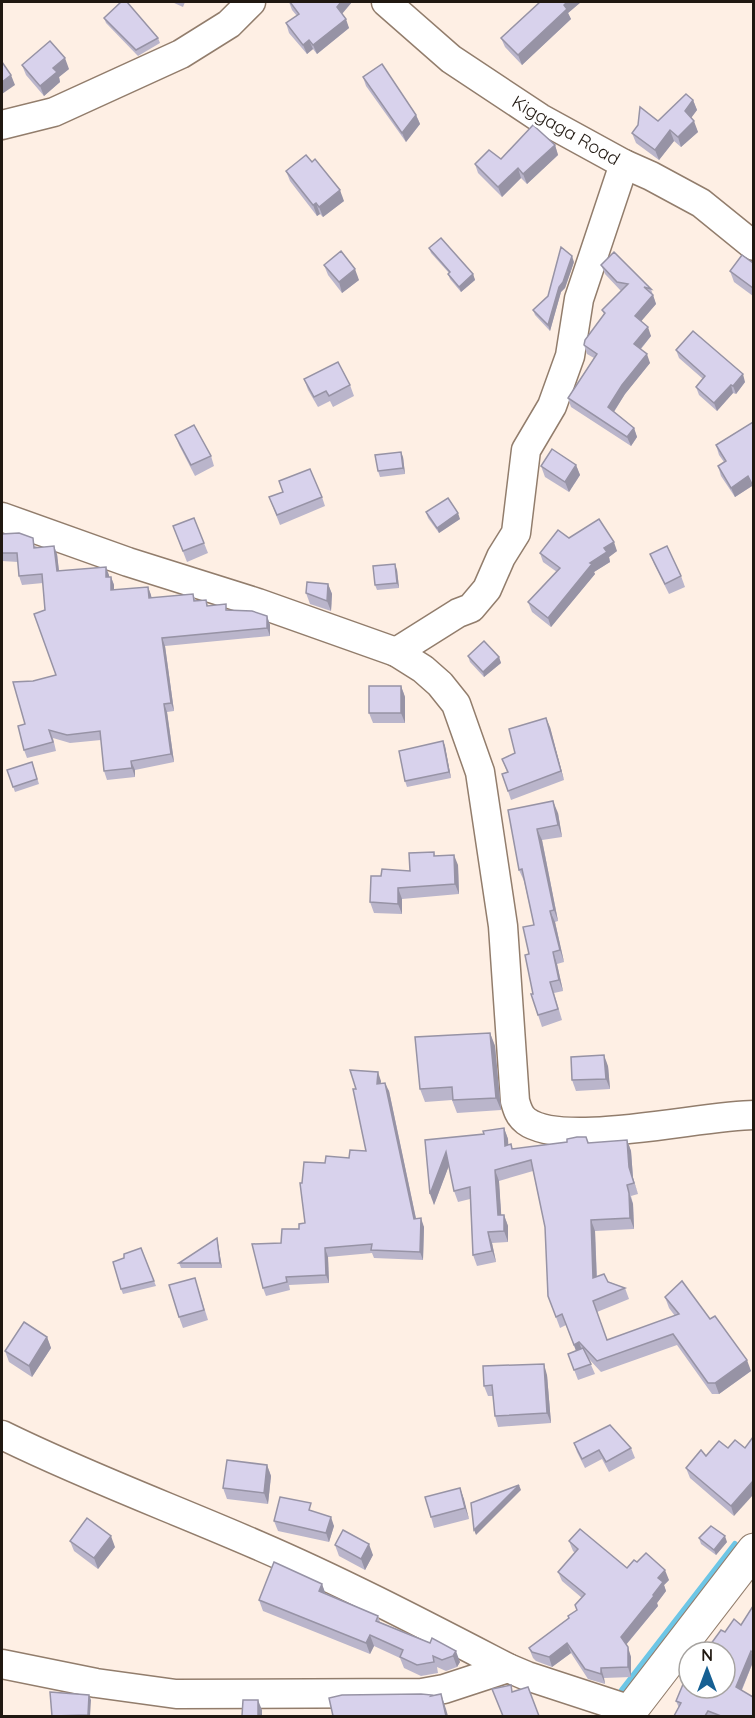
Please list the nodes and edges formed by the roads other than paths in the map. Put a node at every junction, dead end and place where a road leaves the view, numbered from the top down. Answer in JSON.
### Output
{"nodes":[{"id":1,"x":251,"y":2,"type":"edge"},
{"id":2,"x":386,"y":2,"type":"edge"},
{"id":3,"x":2,"y":125,"type":"edge"},
{"id":4,"x":624,"y":164,"type":"junction"},
{"id":5,"x":753,"y":246,"type":"edge"},
{"id":6,"x":2,"y":517,"type":"edge"},
{"id":7,"x":396,"y":652,"type":"junction"},
{"id":8,"x":753,"y":1115,"type":"edge"},
{"id":9,"x":2,"y":1435,"type":"edge"},
{"id":10,"x":753,"y":1550,"type":"edge"},
{"id":11,"x":2,"y":1664,"type":"edge"},
{"id":12,"x":508,"y":1668,"type":"junction"},
{"id":13,"x":627,"y":1713,"type":"edge"}],
"edges":[{"from":1,"to":3,"type":"street"},
{"from":2,"to":4,"type":"street","name":"Kiggaga Road"},
{"from":4,"to":5,"type":"street","name":"Kiggaga Road"},
{"from":4,"to":7,"type":"street"},
{"from":6,"to":7,"type":"street"},
{"from":7,"to":8,"type":"street"},
{"from":9,"to":12,"type":"street"},
{"from":10,"to":13,"type":"main road"},
{"from":11,"to":12,"type":"street"},
{"from":12,"to":13,"type":"street"}]}
